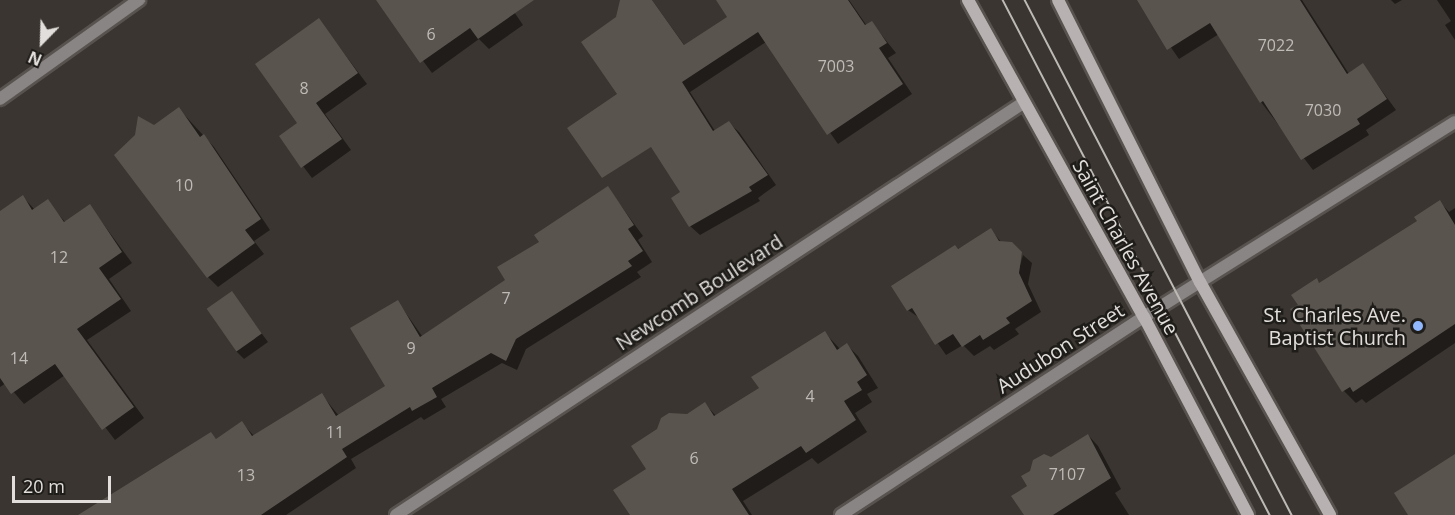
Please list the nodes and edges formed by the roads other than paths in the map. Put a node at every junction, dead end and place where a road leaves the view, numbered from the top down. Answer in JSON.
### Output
{"nodes":[{"id":1,"x":139,"y":0,"type":"edge"},
{"id":2,"x":968,"y":0,"type":"edge"},
{"id":3,"x":1058,"y":0,"type":"edge"},
{"id":4,"x":0,"y":99,"type":"edge"},
{"id":5,"x":1023,"y":103,"type":"junction"},
{"id":6,"x":1455,"y":122,"type":"edge"},
{"id":7,"x":1200,"y":282,"type":"junction"},
{"id":8,"x":1144,"y":317,"type":"junction"},
{"id":9,"x":396,"y":515,"type":"edge"},
{"id":10,"x":842,"y":515,"type":"edge"},
{"id":11,"x":1248,"y":515,"type":"edge"},
{"id":12,"x":1330,"y":515,"type":"edge"}],
"edges":[{"from":1,"to":4,"type":"street"},
{"from":2,"to":5,"type":"main road","name":"Saint Charles Avenue"},
{"from":3,"to":7,"type":"main road"},
{"from":5,"to":8,"type":"main road","name":"Saint Charles Avenue"},
{"from":5,"to":9,"type":"street","name":"Newcomb Boulevard"},
{"from":6,"to":7,"type":"street","name":"Audubon Street"},
{"from":7,"to":8,"type":"street","name":"Audubon Street"},
{"from":7,"to":12,"type":"main road"},
{"from":8,"to":10,"type":"street","name":"Audubon Street"},
{"from":8,"to":11,"type":"main road","name":"Saint Charles Avenue"}]}
